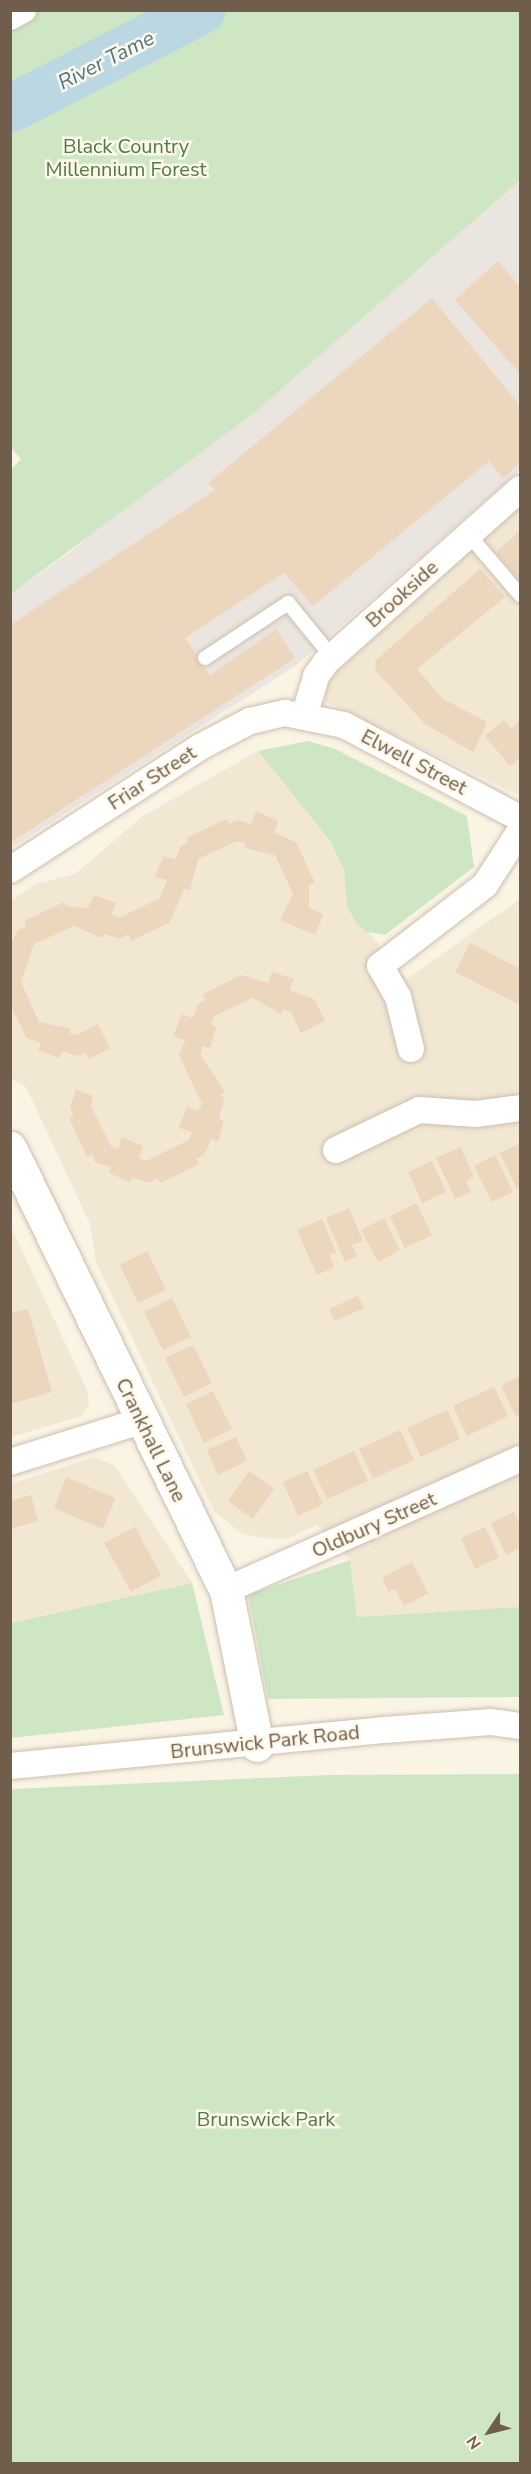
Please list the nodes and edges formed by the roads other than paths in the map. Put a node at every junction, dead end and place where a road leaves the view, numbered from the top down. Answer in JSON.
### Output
{"nodes":[{"id":1,"x":22,"y":10,"type":"edge"},
{"id":2,"x":10,"y":17,"type":"edge"},
{"id":3,"x":520,"y":489,"type":"edge"},
{"id":4,"x":469,"y":535,"type":"junction"},
{"id":5,"x":520,"y":595,"type":"edge"},
{"id":6,"x":332,"y":657,"type":"junction"},
{"id":7,"x":205,"y":658,"type":"dead end"},
{"id":8,"x":305,"y":713,"type":"junction"},
{"id":9,"x":520,"y":818,"type":"edge"},
{"id":10,"x":520,"y":831,"type":"edge"},
{"id":11,"x":10,"y":870,"type":"edge"},
{"id":12,"x":411,"y":1049,"type":"dead end"},
{"id":13,"x":520,"y":1108,"type":"edge"},
{"id":14,"x":10,"y":1148,"type":"edge"},
{"id":15,"x":336,"y":1150,"type":"dead end"},
{"id":16,"x":141,"y":1421,"type":"junction"},
{"id":17,"x":520,"y":1459,"type":"edge"},
{"id":18,"x":10,"y":1462,"type":"edge"},
{"id":19,"x":226,"y":1590,"type":"junction"},
{"id":20,"x":520,"y":1726,"type":"edge"},
{"id":21,"x":257,"y":1744,"type":"junction"},
{"id":22,"x":10,"y":1766,"type":"edge"}],
"edges":[{"from":1,"to":2,"type":"street"},
{"from":3,"to":4,"type":"street","name":"Brookside"},
{"from":4,"to":5,"type":"lane"},
{"from":4,"to":6,"type":"street","name":"Brookside"},
{"from":6,"to":7,"type":"lane"},
{"from":6,"to":8,"type":"street","name":"Brookside"},
{"from":8,"to":9,"type":"street","name":"Elwell Street"},
{"from":8,"to":11,"type":"street","name":"Friar Street"},
{"from":10,"to":12,"type":"street"},
{"from":13,"to":15,"type":"street"},
{"from":14,"to":16,"type":"street","name":"Crankhall Lane"},
{"from":16,"to":18,"type":"street"},
{"from":16,"to":19,"type":"street","name":"Crankhall Lane"},
{"from":17,"to":19,"type":"street","name":"Oldbury Street"},
{"from":19,"to":21,"type":"street","name":"Crankhall Lane"},
{"from":20,"to":21,"type":"street","name":"Brunswick Park Road"},
{"from":21,"to":22,"type":"street","name":"Brunswick Park Road"}]}
